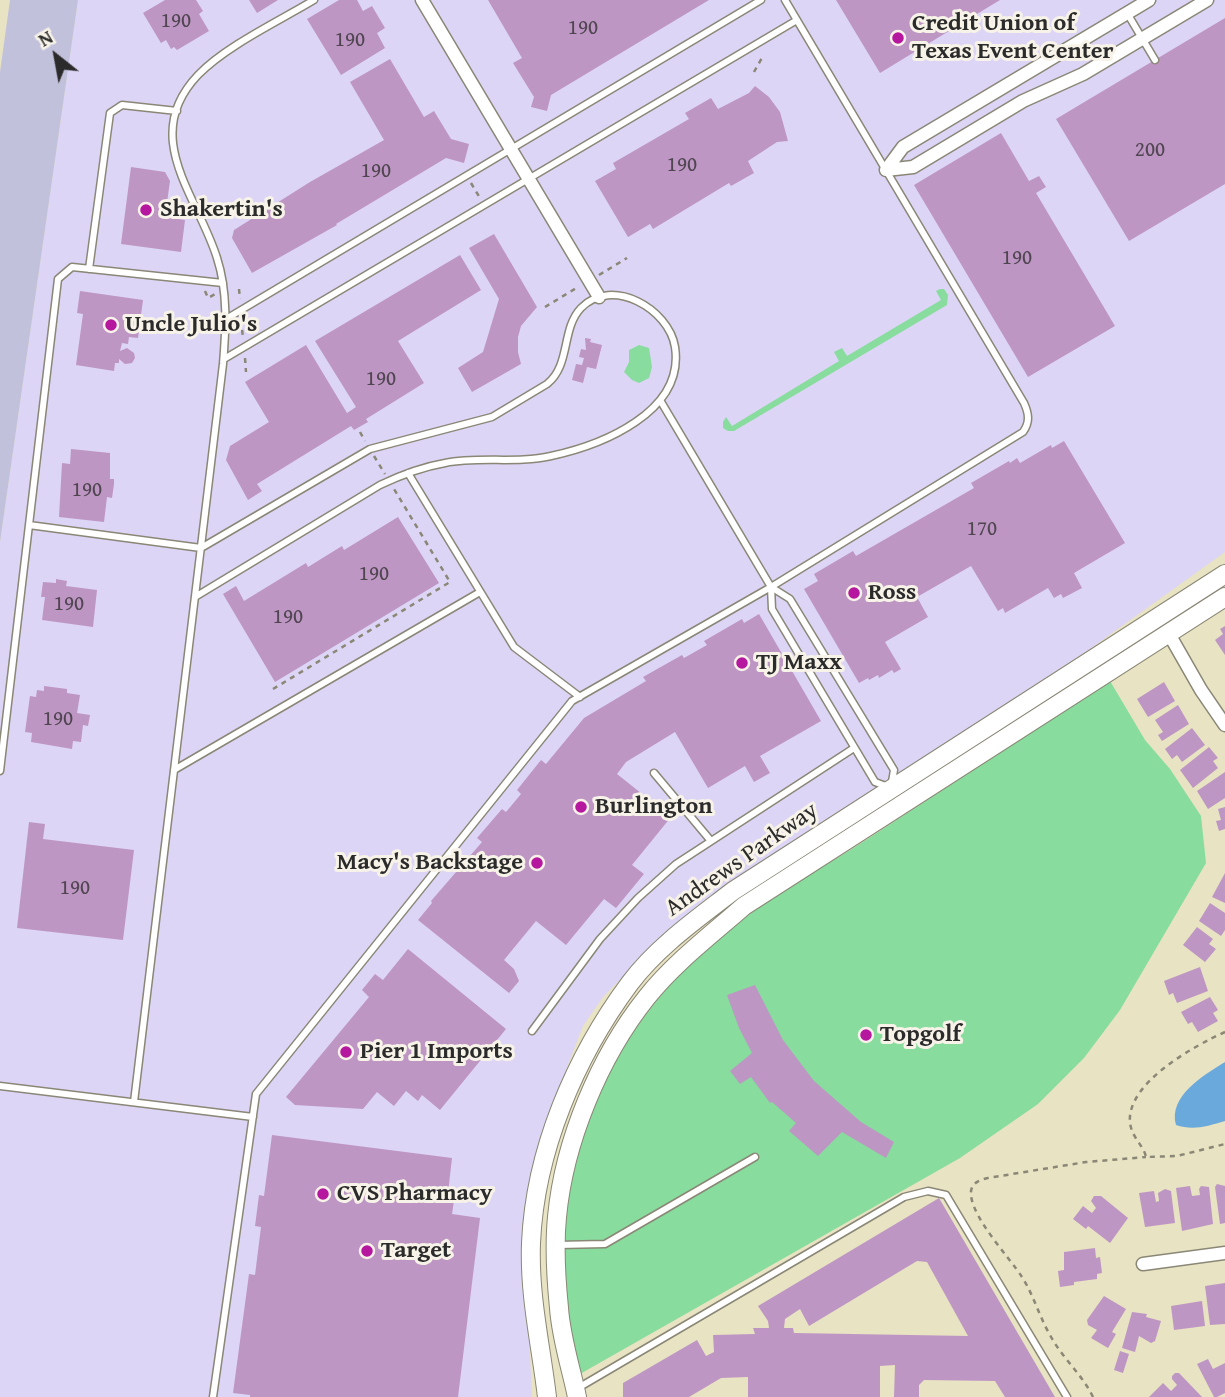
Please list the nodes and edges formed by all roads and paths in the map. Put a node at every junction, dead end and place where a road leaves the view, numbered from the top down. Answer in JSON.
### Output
{"nodes":[{"id":1,"x":314,"y":0,"type":"edge"},
{"id":2,"x":422,"y":0,"type":"edge"},
{"id":3,"x":761,"y":0,"type":"edge"},
{"id":4,"x":785,"y":0,"type":"edge"},
{"id":5,"x":1149,"y":0,"type":"edge"},
{"id":6,"x":1207,"y":0,"type":"edge"},
{"id":7,"x":1127,"y":13,"type":"junction"},
{"id":8,"x":797,"y":20,"type":"junction"},
{"id":9,"x":1142,"y":38,"type":"junction"},
{"id":10,"x":764,"y":57,"type":"dead end"},
{"id":11,"x":1155,"y":60,"type":"dead end"},
{"id":12,"x":754,"y":72,"type":"dead end"},
{"id":13,"x":177,"y":111,"type":"junction"},
{"id":14,"x":511,"y":150,"type":"junction"},
{"id":15,"x":886,"y":170,"type":"junction"},
{"id":16,"x":467,"y":176,"type":"junction"},
{"id":17,"x":528,"y":179,"type":"junction"},
{"id":18,"x":484,"y":205,"type":"junction"},
{"id":19,"x":89,"y":269,"type":"junction"},
{"id":20,"x":223,"y":283,"type":"junction"},
{"id":21,"x":239,"y":289,"type":"dead end"},
{"id":22,"x":599,"y":297,"type":"junction"},
{"id":23,"x":241,"y":311,"type":"junction"},
{"id":24,"x":226,"y":319,"type":"junction"},
{"id":25,"x":244,"y":348,"type":"junction"},
{"id":26,"x":223,"y":359,"type":"junction"},
{"id":27,"x":246,"y":372,"type":"dead end"},
{"id":28,"x":660,"y":400,"type":"junction"},
{"id":29,"x":360,"y":432,"type":"dead end"},
{"id":30,"x":370,"y":449,"type":"junction"},
{"id":31,"x":408,"y":473,"type":"junction"},
{"id":32,"x":389,"y":481,"type":"junction"},
{"id":33,"x":29,"y":525,"type":"junction"},
{"id":34,"x":201,"y":548,"type":"junction"},
{"id":35,"x":1225,"y":574,"type":"edge"},
{"id":36,"x":771,"y":587,"type":"junction"},
{"id":37,"x":480,"y":592,"type":"junction"},
{"id":38,"x":195,"y":597,"type":"junction"},
{"id":39,"x":1225,"y":597,"type":"edge"},
{"id":40,"x":1169,"y":634,"type":"junction"},
{"id":41,"x":273,"y":689,"type":"dead end"},
{"id":42,"x":580,"y":697,"type":"junction"},
{"id":43,"x":1222,"y":716,"type":"edge"},
{"id":44,"x":854,"y":748,"type":"junction"},
{"id":45,"x":174,"y":770,"type":"junction"},
{"id":46,"x":0,"y":771,"type":"edge"},
{"id":47,"x":654,"y":773,"type":"dead end"},
{"id":48,"x":891,"y":788,"type":"junction"},
{"id":49,"x":901,"y":806,"type":"junction"},
{"id":50,"x":711,"y":841,"type":"junction"},
{"id":51,"x":532,"y":1031,"type":"dead end"},
{"id":52,"x":1225,"y":1032,"type":"edge"},
{"id":53,"x":580,"y":1063,"type":"junction"},
{"id":54,"x":598,"y":1073,"type":"junction"},
{"id":55,"x":0,"y":1086,"type":"edge"},
{"id":56,"x":134,"y":1102,"type":"junction"},
{"id":57,"x":253,"y":1117,"type":"junction"},
{"id":58,"x":1225,"y":1144,"type":"edge"},
{"id":59,"x":755,"y":1157,"type":"dead end"},
{"id":60,"x":1146,"y":1157,"type":"junction"},
{"id":61,"x":555,"y":1245,"type":"junction"},
{"id":62,"x":1225,"y":1254,"type":"edge"},
{"id":63,"x":1143,"y":1264,"type":"dead end"},
{"id":64,"x":576,"y":1393,"type":"edge"},
{"id":65,"x":213,"y":1397,"type":"edge"},
{"id":66,"x":547,"y":1397,"type":"edge"},
{"id":67,"x":1067,"y":1397,"type":"edge"},
{"id":68,"x":1093,"y":1397,"type":"edge"}],
"edges":[{"from":1,"to":13,"type":"lane"},
{"from":2,"to":14,"type":"street"},
{"from":3,"to":14,"type":"lane"},
{"from":4,"to":8,"type":"lane"},
{"from":5,"to":7,"type":"street"},
{"from":6,"to":9,"type":"street"},
{"from":7,"to":9,"type":"lane"},
{"from":7,"to":15,"type":"street"},
{"from":8,"to":15,"type":"lane"},
{"from":8,"to":17,"type":"lane"},
{"from":9,"to":11,"type":"lane"},
{"from":9,"to":15,"type":"street"},
{"from":10,"to":12,"type":"path"},
{"from":13,"to":19,"type":"lane"},
{"from":13,"to":20,"type":"lane"},
{"from":14,"to":16,"type":"lane"},
{"from":14,"to":17,"type":"street"},
{"from":15,"to":36,"type":"lane"},
{"from":16,"to":18,"type":"path"},
{"from":16,"to":23,"type":"lane"},
{"from":17,"to":18,"type":"lane"},
{"from":17,"to":22,"type":"street"},
{"from":18,"to":25,"type":"lane"},
{"from":19,"to":20,"type":"lane"},
{"from":19,"to":33,"type":"lane"},
{"from":20,"to":24,"type":"lane"},
{"from":21,"to":23,"type":"path"},
{"from":22,"to":28,"type":"lane"},
{"from":22,"to":30,"type":"lane"},
{"from":23,"to":24,"type":"lane"},
{"from":23,"to":25,"type":"path"},
{"from":24,"to":26,"type":"lane"},
{"from":25,"to":26,"type":"lane"},
{"from":25,"to":27,"type":"path"},
{"from":26,"to":34,"type":"lane"},
{"from":28,"to":31,"type":"lane"},
{"from":28,"to":36,"type":"lane"},
{"from":29,"to":30,"type":"path"},
{"from":30,"to":32,"type":"path"},
{"from":30,"to":34,"type":"lane"},
{"from":31,"to":32,"type":"lane"},
{"from":31,"to":37,"type":"lane"},
{"from":32,"to":38,"type":"lane"},
{"from":32,"to":41,"type":"path"},
{"from":33,"to":34,"type":"lane"},
{"from":33,"to":46,"type":"lane"},
{"from":34,"to":38,"type":"lane"},
{"from":35,"to":48,"type":"street","name":"Andrews Parkway"},
{"from":36,"to":42,"type":"lane"},
{"from":36,"to":44,"type":"lane"},
{"from":36,"to":48,"type":"lane"},
{"from":37,"to":42,"type":"lane"},
{"from":37,"to":45,"type":"lane"},
{"from":38,"to":45,"type":"lane"},
{"from":39,"to":40,"type":"street","name":"Andrews Parkway"},
{"from":40,"to":43,"type":"street"},
{"from":40,"to":49,"type":"street","name":"Andrews Parkway"},
{"from":42,"to":57,"type":"lane"},
{"from":44,"to":48,"type":"lane"},
{"from":44,"to":50,"type":"lane"},
{"from":45,"to":56,"type":"lane"},
{"from":47,"to":50,"type":"lane"},
{"from":48,"to":49,"type":"street"},
{"from":48,"to":53,"type":"street","name":"Andrews Parkway"},
{"from":49,"to":54,"type":"street","name":"Andrews Parkway"},
{"from":50,"to":51,"type":"lane"},
{"from":52,"to":60,"type":"path"},
{"from":53,"to":54,"type":"street"},
{"from":53,"to":66,"type":"street","name":"Andrews Parkway"},
{"from":54,"to":61,"type":"street","name":"Andrews Parkway"},
{"from":55,"to":56,"type":"lane"},
{"from":56,"to":57,"type":"lane"},
{"from":57,"to":65,"type":"lane"},
{"from":58,"to":60,"type":"path"},
{"from":59,"to":61,"type":"lane"},
{"from":60,"to":68,"type":"path"},
{"from":61,"to":64,"type":"street","name":"Andrews Parkway"},
{"from":62,"to":63,"type":"street"},
{"from":64,"to":67,"type":"lane"}]}
